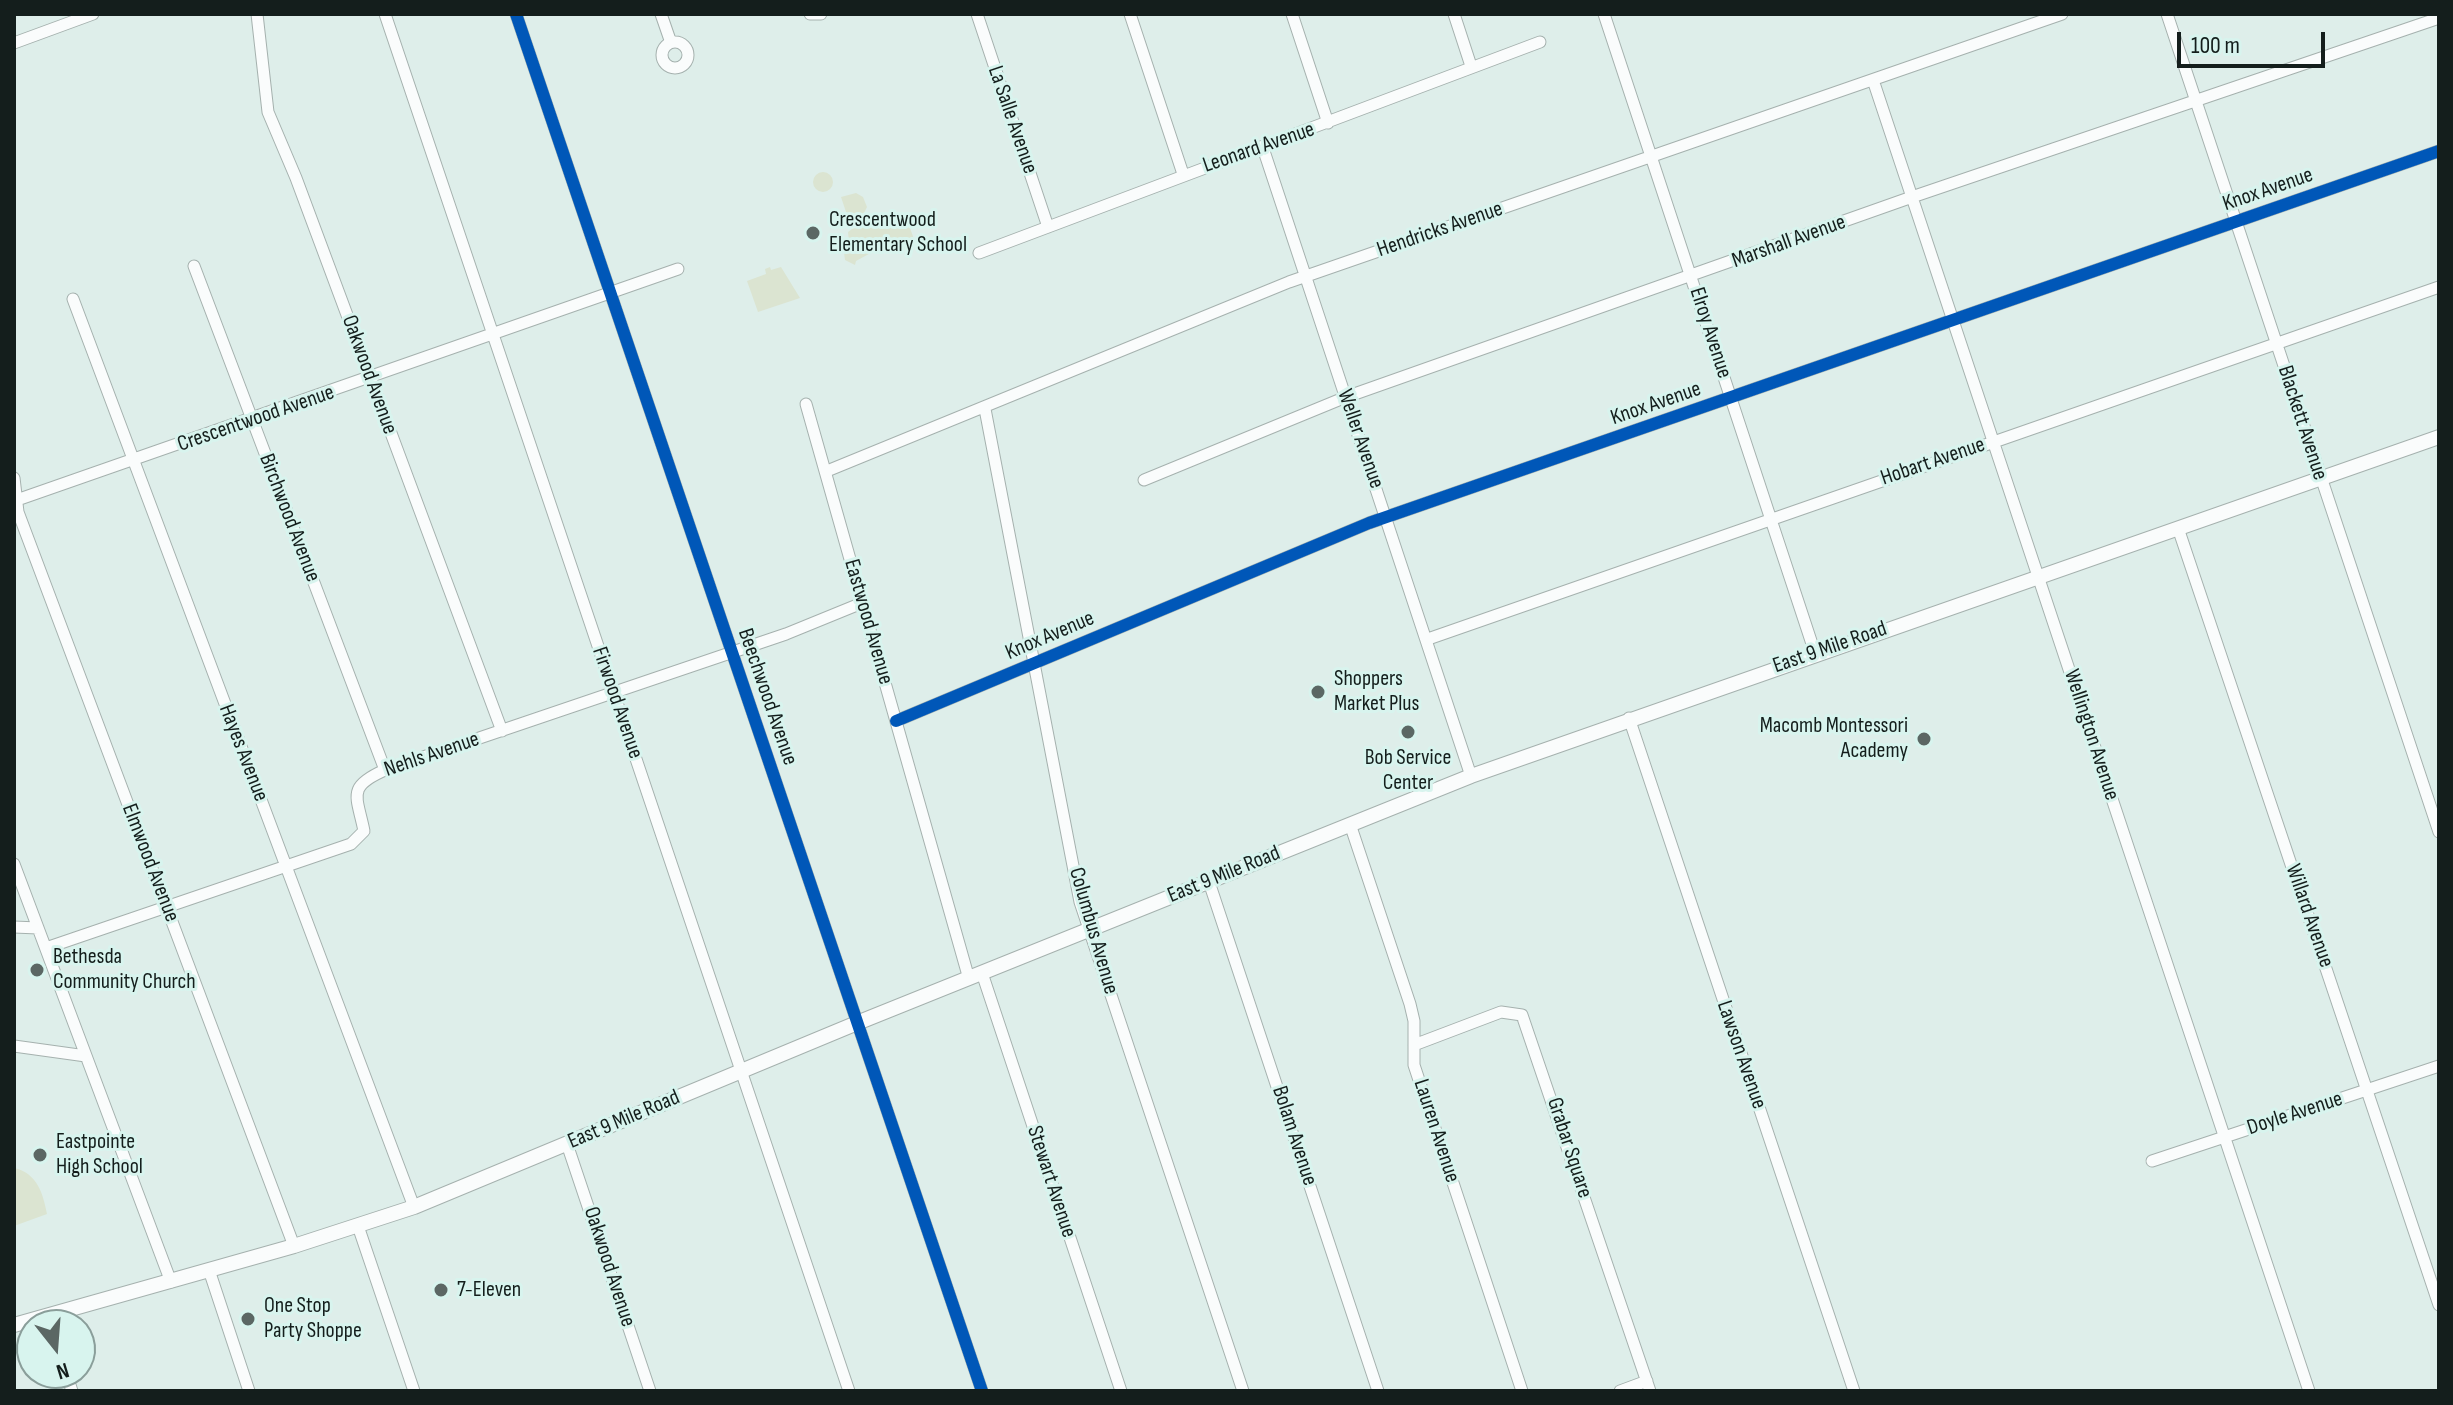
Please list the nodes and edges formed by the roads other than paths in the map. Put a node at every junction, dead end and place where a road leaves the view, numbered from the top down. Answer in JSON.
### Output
{"nodes":[{"id":1,"x":93,"y":14,"type":"edge"},
{"id":2,"x":257,"y":14,"type":"edge"},
{"id":3,"x":385,"y":14,"type":"edge"},
{"id":4,"x":516,"y":14,"type":"edge"},
{"id":5,"x":661,"y":14,"type":"edge"},
{"id":6,"x":810,"y":14,"type":"edge"},
{"id":7,"x":821,"y":14,"type":"edge"},
{"id":8,"x":977,"y":14,"type":"edge"},
{"id":9,"x":1130,"y":14,"type":"edge"},
{"id":10,"x":1292,"y":14,"type":"edge"},
{"id":11,"x":1454,"y":14,"type":"edge"},
{"id":12,"x":1604,"y":14,"type":"edge"},
{"id":13,"x":2062,"y":14,"type":"edge"},
{"id":14,"x":2167,"y":14,"type":"edge"},
{"id":15,"x":2439,"y":18,"type":"edge"},
{"id":16,"x":670,"y":40,"type":"dead end"},
{"id":17,"x":1540,"y":42,"type":"dead end"},
{"id":18,"x":14,"y":43,"type":"edge"},
{"id":19,"x":1471,"y":66,"type":"junction"},
{"id":20,"x":1873,"y":80,"type":"junction"},
{"id":21,"x":2196,"y":101,"type":"junction"},
{"id":22,"x":1328,"y":123,"type":"junction"},
{"id":23,"x":1263,"y":148,"type":"junction"},
{"id":24,"x":2439,"y":151,"type":"edge"},
{"id":25,"x":1650,"y":157,"type":"junction"},
{"id":26,"x":1183,"y":174,"type":"junction"},
{"id":27,"x":1912,"y":197,"type":"junction"},
{"id":28,"x":2236,"y":222,"type":"junction"},
{"id":29,"x":1048,"y":227,"type":"junction"},
{"id":30,"x":979,"y":253,"type":"dead end"},
{"id":31,"x":194,"y":266,"type":"dead end"},
{"id":32,"x":678,"y":269,"type":"dead end"},
{"id":33,"x":1306,"y":277,"type":"junction"},
{"id":34,"x":1691,"y":277,"type":"junction"},
{"id":35,"x":2439,"y":287,"type":"edge"},
{"id":36,"x":609,"y":295,"type":"junction"},
{"id":37,"x":73,"y":299,"type":"dead end"},
{"id":38,"x":1953,"y":321,"type":"junction"},
{"id":39,"x":493,"y":335,"type":"junction"},
{"id":40,"x":2276,"y":343,"type":"junction"},
{"id":41,"x":370,"y":380,"type":"junction"},
{"id":42,"x":1346,"y":397,"type":"junction"},
{"id":43,"x":1732,"y":399,"type":"junction"},
{"id":44,"x":806,"y":404,"type":"dead end"},
{"id":45,"x":985,"y":409,"type":"junction"},
{"id":46,"x":252,"y":419,"type":"junction"},
{"id":47,"x":2439,"y":437,"type":"edge"},
{"id":48,"x":1992,"y":441,"type":"junction"},
{"id":49,"x":133,"y":462,"type":"junction"},
{"id":50,"x":827,"y":471,"type":"junction"},
{"id":51,"x":14,"y":478,"type":"edge"},
{"id":52,"x":2320,"y":478,"type":"junction"},
{"id":53,"x":1144,"y":480,"type":"dead end"},
{"id":54,"x":16,"y":501,"type":"edge"},
{"id":55,"x":1386,"y":518,"type":"junction"},
{"id":56,"x":1771,"y":519,"type":"junction"},
{"id":57,"x":2178,"y":528,"type":"junction"},
{"id":58,"x":2038,"y":576,"type":"junction"},
{"id":59,"x":862,"y":603,"type":"junction"},
{"id":60,"x":1428,"y":639,"type":"junction"},
{"id":61,"x":731,"y":653,"type":"junction"},
{"id":62,"x":1815,"y":653,"type":"junction"},
{"id":63,"x":1035,"y":665,"type":"junction"},
{"id":64,"x":613,"y":692,"type":"junction"},
{"id":65,"x":1629,"y":718,"type":"junction"},
{"id":66,"x":896,"y":721,"type":"junction"},
{"id":67,"x":502,"y":731,"type":"junction"},
{"id":68,"x":385,"y":770,"type":"junction"},
{"id":69,"x":1471,"y":776,"type":"junction"},
{"id":70,"x":1350,"y":824,"type":"junction"},
{"id":71,"x":2439,"y":832,"type":"edge"},
{"id":72,"x":14,"y":864,"type":"edge"},
{"id":73,"x":286,"y":868,"type":"junction"},
{"id":74,"x":1209,"y":882,"type":"junction"},
{"id":75,"x":166,"y":907,"type":"junction"},
{"id":76,"x":14,"y":927,"type":"edge"},
{"id":77,"x":38,"y":928,"type":"junction"},
{"id":78,"x":1089,"y":930,"type":"junction"},
{"id":79,"x":46,"y":948,"type":"junction"},
{"id":80,"x":975,"y":976,"type":"junction"},
{"id":81,"x":857,"y":1023,"type":"junction"},
{"id":82,"x":1414,"y":1045,"type":"junction"},
{"id":83,"x":14,"y":1046,"type":"edge"},
{"id":84,"x":86,"y":1056,"type":"junction"},
{"id":85,"x":2439,"y":1066,"type":"edge"},
{"id":86,"x":741,"y":1071,"type":"junction"},
{"id":87,"x":2367,"y":1090,"type":"junction"},
{"id":88,"x":2223,"y":1138,"type":"junction"},
{"id":89,"x":567,"y":1144,"type":"junction"},
{"id":90,"x":2152,"y":1161,"type":"dead end"},
{"id":91,"x":414,"y":1207,"type":"junction"},
{"id":92,"x":358,"y":1226,"type":"junction"},
{"id":93,"x":294,"y":1246,"type":"junction"},
{"id":94,"x":209,"y":1270,"type":"junction"},
{"id":95,"x":171,"y":1282,"type":"junction"},
{"id":96,"x":2439,"y":1305,"type":"edge"},
{"id":97,"x":85,"y":1309,"type":"edge"},
{"id":98,"x":1649,"y":1386,"type":"edge"},
{"id":99,"x":249,"y":1391,"type":"edge"},
{"id":100,"x":414,"y":1391,"type":"edge"},
{"id":101,"x":650,"y":1391,"type":"edge"},
{"id":102,"x":849,"y":1391,"type":"edge"},
{"id":103,"x":982,"y":1391,"type":"edge"},
{"id":104,"x":1121,"y":1391,"type":"edge"},
{"id":105,"x":1243,"y":1391,"type":"edge"},
{"id":106,"x":1378,"y":1391,"type":"edge"},
{"id":107,"x":1522,"y":1391,"type":"edge"},
{"id":108,"x":1620,"y":1391,"type":"edge"},
{"id":109,"x":1854,"y":1391,"type":"edge"},
{"id":110,"x":2309,"y":1391,"type":"edge"}],
"edges":[{"from":1,"to":18,"type":"street"},
{"from":2,"to":41,"type":"street","name":"Oakwood Avenue"},
{"from":3,"to":39,"type":"street","name":"Firwood Avenue"},
{"from":4,"to":36,"type":"street","name":"Beechwood Avenue"},
{"from":5,"to":16,"type":"street"},
{"from":6,"to":7,"type":"street"},
{"from":8,"to":29,"type":"street","name":"La Salle Avenue"},
{"from":9,"to":26,"type":"street"},
{"from":10,"to":22,"type":"street"},
{"from":11,"to":19,"type":"street"},
{"from":12,"to":25,"type":"street","name":"Elroy Avenue"},
{"from":13,"to":20,"type":"street","name":"Hendricks Avenue"},
{"from":14,"to":21,"type":"street","name":"Blackett Avenue"},
{"from":15,"to":21,"type":"street","name":"Marshall Avenue"},
{"from":17,"to":19,"type":"street","name":"Leonard Avenue"},
{"from":19,"to":22,"type":"street","name":"Leonard Avenue"},
{"from":20,"to":25,"type":"street","name":"Hendricks Avenue"},
{"from":20,"to":27,"type":"street","name":"Wellington Avenue"},
{"from":21,"to":27,"type":"street","name":"Marshall Avenue"},
{"from":21,"to":28,"type":"street","name":"Blackett Avenue"},
{"from":22,"to":23,"type":"street","name":"Leonard Avenue"},
{"from":23,"to":26,"type":"street","name":"Leonard Avenue"},
{"from":23,"to":33,"type":"street","name":"Weller Avenue"},
{"from":24,"to":28,"type":"street","name":"Knox Avenue"},
{"from":25,"to":33,"type":"street","name":"Hendricks Avenue"},
{"from":25,"to":34,"type":"street","name":"Elroy Avenue"},
{"from":26,"to":29,"type":"street","name":"Leonard Avenue"},
{"from":27,"to":34,"type":"street","name":"Marshall Avenue"},
{"from":27,"to":38,"type":"street","name":"Wellington Avenue"},
{"from":28,"to":38,"type":"street","name":"Knox Avenue"},
{"from":28,"to":40,"type":"street","name":"Blackett Avenue"},
{"from":29,"to":30,"type":"street","name":"Leonard Avenue"},
{"from":31,"to":46,"type":"street","name":"Birchwood Avenue"},
{"from":32,"to":36,"type":"street","name":"Crescentwood Avenue"},
{"from":33,"to":42,"type":"street","name":"Weller Avenue"},
{"from":33,"to":45,"type":"street","name":"Hendricks Avenue"},
{"from":34,"to":42,"type":"street","name":"Marshall Avenue"},
{"from":34,"to":43,"type":"street","name":"Elroy Avenue"},
{"from":35,"to":40,"type":"street","name":"Hobart Avenue"},
{"from":36,"to":39,"type":"street","name":"Crescentwood Avenue"},
{"from":36,"to":61,"type":"street","name":"Beechwood Avenue"},
{"from":37,"to":49,"type":"street","name":"Hayes Avenue"},
{"from":38,"to":43,"type":"street","name":"Knox Avenue"},
{"from":38,"to":48,"type":"street","name":"Wellington Avenue"},
{"from":39,"to":41,"type":"street","name":"Crescentwood Avenue"},
{"from":39,"to":64,"type":"street","name":"Firwood Avenue"},
{"from":40,"to":48,"type":"street","name":"Hobart Avenue"},
{"from":40,"to":52,"type":"street","name":"Blackett Avenue"},
{"from":41,"to":46,"type":"street","name":"Crescentwood Avenue"},
{"from":41,"to":67,"type":"street","name":"Oakwood Avenue"},
{"from":42,"to":53,"type":"street","name":"Marshall Avenue"},
{"from":42,"to":55,"type":"street","name":"Weller Avenue"},
{"from":43,"to":55,"type":"street","name":"Knox Avenue"},
{"from":43,"to":56,"type":"street","name":"Elroy Avenue"},
{"from":44,"to":50,"type":"street","name":"Eastwood Avenue"},
{"from":45,"to":50,"type":"street","name":"Hendricks Avenue"},
{"from":45,"to":63,"type":"street","name":"Columbus Avenue"},
{"from":46,"to":49,"type":"street","name":"Crescentwood Avenue"},
{"from":46,"to":68,"type":"street","name":"Birchwood Avenue"},
{"from":47,"to":52,"type":"main road","name":"East 9 Mile Road"},
{"from":48,"to":56,"type":"street","name":"Hobart Avenue"},
{"from":48,"to":58,"type":"street","name":"Wellington Avenue"},
{"from":49,"to":54,"type":"street","name":"Crescentwood Avenue"},
{"from":49,"to":73,"type":"street","name":"Hayes Avenue"},
{"from":50,"to":59,"type":"street","name":"Eastwood Avenue"},
{"from":51,"to":54,"type":"street","name":"Elmwood Avenue"},
{"from":52,"to":57,"type":"main road","name":"East 9 Mile Road"},
{"from":52,"to":71,"type":"street","name":"Blackett Avenue"},
{"from":54,"to":75,"type":"street","name":"Elmwood Avenue"},
{"from":55,"to":60,"type":"street","name":"Weller Avenue"},
{"from":55,"to":63,"type":"street","name":"Knox Avenue"},
{"from":56,"to":60,"type":"street","name":"Hobart Avenue"},
{"from":56,"to":62,"type":"street","name":"Elroy Avenue"},
{"from":57,"to":58,"type":"main road","name":"East 9 Mile Road"},
{"from":57,"to":87,"type":"street","name":"Willard Avenue"},
{"from":58,"to":62,"type":"main road","name":"East 9 Mile Road"},
{"from":58,"to":88,"type":"street","name":"Wellington Avenue"},
{"from":59,"to":61,"type":"street","name":"Nehls Avenue"},
{"from":59,"to":66,"type":"street","name":"Eastwood Avenue"},
{"from":60,"to":69,"type":"street","name":"Weller Avenue"},
{"from":61,"to":64,"type":"street","name":"Nehls Avenue"},
{"from":61,"to":81,"type":"street","name":"Beechwood Avenue"},
{"from":62,"to":65,"type":"main road","name":"East 9 Mile Road"},
{"from":63,"to":66,"type":"street","name":"Knox Avenue"},
{"from":63,"to":78,"type":"street","name":"Columbus Avenue"},
{"from":64,"to":67,"type":"street","name":"Nehls Avenue"},
{"from":64,"to":86,"type":"street","name":"Firwood Avenue"},
{"from":65,"to":69,"type":"main road","name":"East 9 Mile Road"},
{"from":65,"to":109,"type":"street","name":"Lawson Avenue"},
{"from":66,"to":80,"type":"street","name":"Eastwood Avenue"},
{"from":67,"to":68,"type":"street","name":"Nehls Avenue"},
{"from":68,"to":73,"type":"street","name":"Nehls Avenue"},
{"from":69,"to":70,"type":"main road","name":"East 9 Mile Road"},
{"from":70,"to":74,"type":"main road","name":"East 9 Mile Road"},
{"from":70,"to":82,"type":"street","name":"Lauren Avenue"},
{"from":72,"to":77,"type":"street"},
{"from":73,"to":75,"type":"street","name":"Nehls Avenue"},
{"from":73,"to":91,"type":"street","name":"Hayes Avenue"},
{"from":74,"to":78,"type":"main road","name":"East 9 Mile Road"},
{"from":74,"to":106,"type":"street","name":"Bolam Avenue"},
{"from":75,"to":79,"type":"street","name":"Nehls Avenue"},
{"from":75,"to":93,"type":"street","name":"Elmwood Avenue"},
{"from":76,"to":77,"type":"street"},
{"from":77,"to":79,"type":"street"},
{"from":78,"to":80,"type":"main road","name":"East 9 Mile Road"},
{"from":78,"to":105,"type":"street","name":"Columbus Avenue"},
{"from":79,"to":84,"type":"street"},
{"from":80,"to":81,"type":"main road","name":"East 9 Mile Road"},
{"from":80,"to":104,"type":"street","name":"Stewart Avenue"},
{"from":81,"to":86,"type":"main road","name":"East 9 Mile Road"},
{"from":81,"to":103,"type":"street","name":"Beechwood Avenue"},
{"from":82,"to":98,"type":"street","name":"Grabar Square"},
{"from":82,"to":107,"type":"street","name":"Lauren Avenue"},
{"from":83,"to":84,"type":"street"},
{"from":84,"to":95,"type":"street"},
{"from":85,"to":87,"type":"street","name":"Doyle Avenue"},
{"from":86,"to":89,"type":"main road","name":"East 9 Mile Road"},
{"from":86,"to":102,"type":"street","name":"Firwood Avenue"},
{"from":87,"to":88,"type":"street","name":"Doyle Avenue"},
{"from":87,"to":96,"type":"street","name":"Willard Avenue"},
{"from":88,"to":90,"type":"street","name":"Doyle Avenue"},
{"from":88,"to":110,"type":"street","name":"Wellington Avenue"},
{"from":89,"to":91,"type":"main road","name":"East 9 Mile Road"},
{"from":89,"to":101,"type":"street","name":"Oakwood Avenue"},
{"from":91,"to":92,"type":"main road","name":"East 9 Mile Road"},
{"from":92,"to":93,"type":"main road","name":"East 9 Mile Road"},
{"from":92,"to":100,"type":"street"},
{"from":93,"to":94,"type":"main road","name":"East 9 Mile Road"},
{"from":94,"to":95,"type":"main road","name":"East 9 Mile Road"},
{"from":94,"to":99,"type":"street"},
{"from":95,"to":97,"type":"main road","name":"East 9 Mile Road"},
{"from":98,"to":108,"type":"street"}]}
